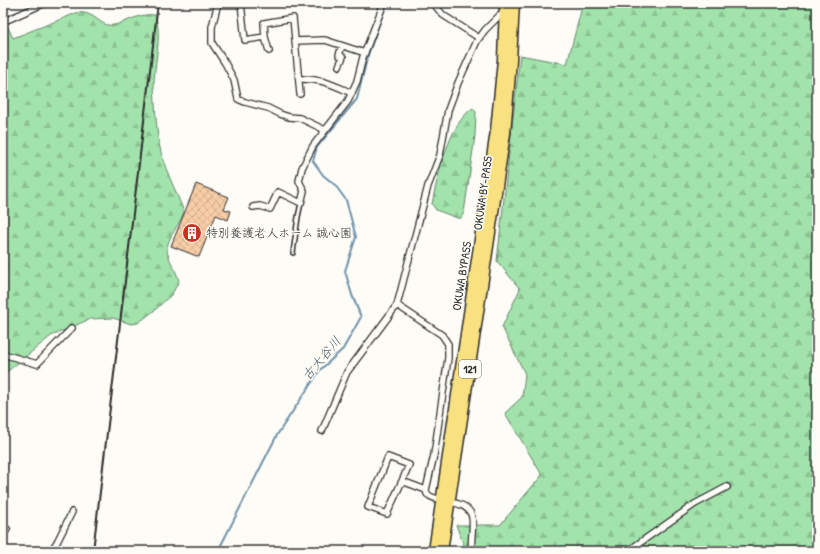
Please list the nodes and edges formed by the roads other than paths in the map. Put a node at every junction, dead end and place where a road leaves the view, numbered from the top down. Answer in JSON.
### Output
{"nodes":[{"id":1,"x":45,"y":3,"type":"edge"},
{"id":2,"x":218,"y":3,"type":"edge"},
{"id":3,"x":240,"y":3,"type":"edge"},
{"id":4,"x":384,"y":3,"type":"edge"},
{"id":5,"x":433,"y":3,"type":"edge"},
{"id":6,"x":509,"y":8,"type":"edge"},
{"id":7,"x":7,"y":20,"type":"dead end"},
{"id":8,"x":265,"y":37,"type":"junction"},
{"id":9,"x":479,"y":38,"type":"junction"},
{"id":10,"x":295,"y":41,"type":"junction"},
{"id":11,"x":342,"y":46,"type":"junction"},
{"id":12,"x":269,"y":51,"type":"dead end"},
{"id":13,"x":365,"y":53,"type":"junction"},
{"id":14,"x":339,"y":66,"type":"dead end"},
{"id":15,"x":299,"y":79,"type":"junction"},
{"id":16,"x":352,"y":93,"type":"junction"},
{"id":17,"x":300,"y":94,"type":"dead end"},
{"id":18,"x":325,"y":130,"type":"junction"},
{"id":19,"x":301,"y":203,"type":"junction"},
{"id":20,"x":253,"y":207,"type":"dead end"},
{"id":21,"x":293,"y":253,"type":"dead end"},
{"id":22,"x":397,"y":305,"type":"junction"},
{"id":23,"x":72,"y":328,"type":"dead end"},
{"id":24,"x":3,"y":354,"type":"edge"},
{"id":25,"x":322,"y":431,"type":"dead end"},
{"id":26,"x":3,"y":466,"type":"edge"},
{"id":27,"x":3,"y":469,"type":"edge"},
{"id":28,"x":402,"y":481,"type":"junction"},
{"id":29,"x":727,"y":487,"type":"dead end"},
{"id":30,"x":426,"y":490,"type":"junction"},
{"id":31,"x":445,"y":500,"type":"junction"},
{"id":32,"x":72,"y":512,"type":"dead end"},
{"id":33,"x":7,"y":529,"type":"dead end"},
{"id":34,"x":3,"y":536,"type":"edge"},
{"id":35,"x":51,"y":551,"type":"edge"},
{"id":36,"x":434,"y":551,"type":"edge"},
{"id":37,"x":442,"y":551,"type":"edge"},
{"id":38,"x":472,"y":551,"type":"edge"},
{"id":39,"x":628,"y":551,"type":"edge"}],
"edges":[{"from":1,"to":7,"type":"street"},
{"from":2,"to":18,"type":"street"},
{"from":3,"to":8,"type":"street"},
{"from":4,"to":13,"type":"street"},
{"from":5,"to":9,"type":"street"},
{"from":6,"to":9,"type":"street"},
{"from":6,"to":31,"type":"highway","name":"OKUWA BYPASS","number":"121"},
{"from":8,"to":10,"type":"street"},
{"from":8,"to":12,"type":"street"},
{"from":9,"to":22,"type":"street"},
{"from":10,"to":11,"type":"street"},
{"from":10,"to":15,"type":"street"},
{"from":11,"to":13,"type":"street"},
{"from":11,"to":14,"type":"street"},
{"from":13,"to":16,"type":"street"},
{"from":15,"to":16,"type":"street"},
{"from":15,"to":17,"type":"street"},
{"from":16,"to":18,"type":"street"},
{"from":18,"to":19,"type":"street"},
{"from":19,"to":20,"type":"street"},
{"from":19,"to":21,"type":"lane"},
{"from":22,"to":25,"type":"street"},
{"from":22,"to":30,"type":"street"},
{"from":23,"to":24,"type":"street"},
{"from":26,"to":27,"type":"street"},
{"from":28,"to":28,"type":"street"},
{"from":28,"to":30,"type":"street"},
{"from":29,"to":39,"type":"street"},
{"from":30,"to":31,"type":"street"},
{"from":31,"to":36,"type":"highway","name":"OKUWA BYPASS","number":"121"},
{"from":31,"to":37,"type":"highway","number":"121"},
{"from":31,"to":38,"type":"street"},
{"from":32,"to":35,"type":"street"},
{"from":33,"to":34,"type":"street"}]}
